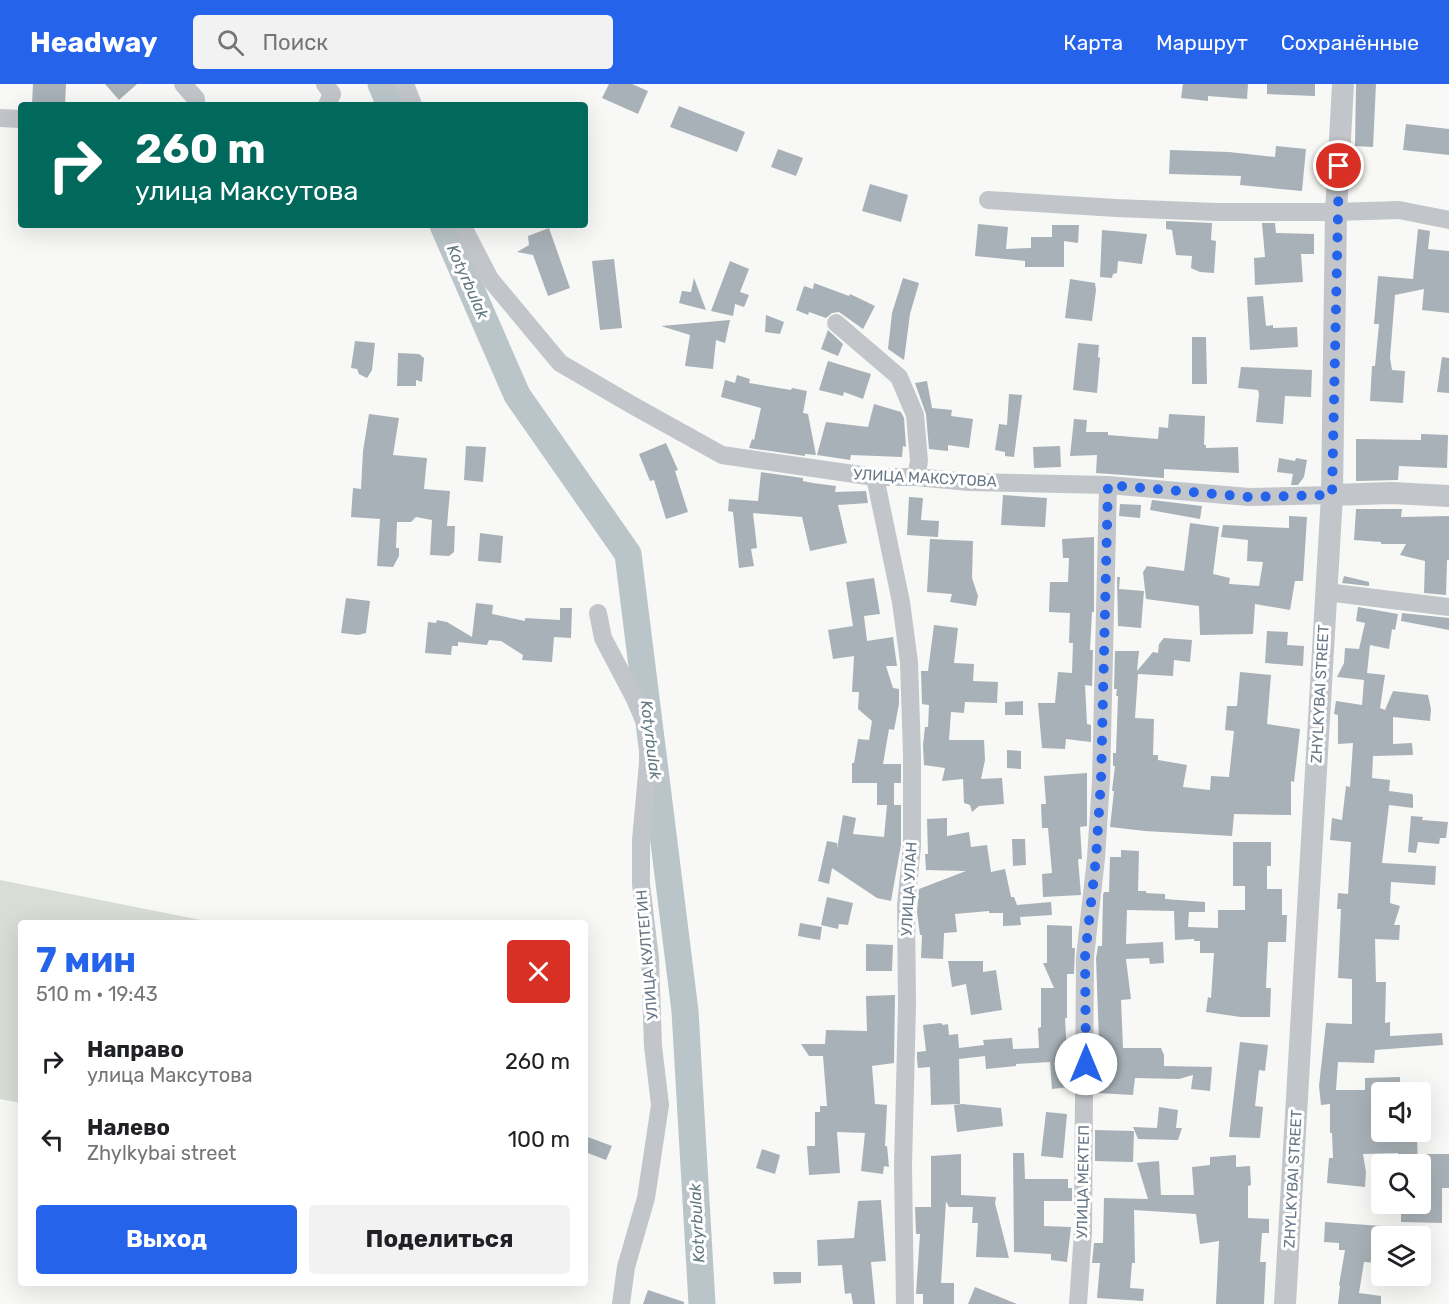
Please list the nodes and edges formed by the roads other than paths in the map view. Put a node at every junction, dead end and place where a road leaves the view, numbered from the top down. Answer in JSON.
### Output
{"nodes":[{"id":1,"x":183,"y":84,"type":"edge"},
{"id":2,"x":325,"y":84,"type":"edge"},
{"id":3,"x":405,"y":84,"type":"edge"},
{"id":4,"x":1343,"y":84,"type":"edge"},
{"id":5,"x":196,"y":102,"type":"edge"},
{"id":6,"x":328,"y":102,"type":"edge"},
{"id":7,"x":412,"y":102,"type":"edge"},
{"id":8,"x":0,"y":118,"type":"edge"},
{"id":9,"x":18,"y":119,"type":"edge"},
{"id":10,"x":988,"y":200,"type":"dead end"},
{"id":11,"x":1336,"y":213,"type":"junction"},
{"id":12,"x":1449,"y":220,"type":"edge"},
{"id":13,"x":464,"y":228,"type":"edge"},
{"id":14,"x":836,"y":323,"type":"dead end"},
{"id":15,"x":875,"y":477,"type":"junction"},
{"id":16,"x":916,"y":477,"type":"junction"},
{"id":17,"x":1108,"y":485,"type":"junction"},
{"id":18,"x":1332,"y":495,"type":"junction"},
{"id":19,"x":1449,"y":495,"type":"edge"},
{"id":20,"x":1326,"y":592,"type":"junction"},
{"id":21,"x":1449,"y":607,"type":"edge"},
{"id":22,"x":598,"y":613,"type":"dead end"},
{"id":23,"x":621,"y":1304,"type":"edge"},
{"id":24,"x":905,"y":1304,"type":"edge"},
{"id":25,"x":1078,"y":1304,"type":"edge"},
{"id":26,"x":1286,"y":1304,"type":"edge"}],
"edges":[{"from":1,"to":5,"type":"street"},
{"from":2,"to":6,"type":"street"},
{"from":3,"to":7,"type":"street"},
{"from":4,"to":11,"type":"street","name":"ZHYLKYBAI STREET"},
{"from":8,"to":9,"type":"street"},
{"from":10,"to":11,"type":"street"},
{"from":11,"to":12,"type":"street"},
{"from":11,"to":18,"type":"street","name":"ZHYLKYBAI STREET"},
{"from":13,"to":15,"type":"street","name":"УЛИЦА МАКСУТОВА"},
{"from":14,"to":16,"type":"street"},
{"from":15,"to":16,"type":"street","name":"УЛИЦА МАКСУТОВА"},
{"from":15,"to":24,"type":"street","name":"УЛИЦА УЛАН"},
{"from":16,"to":17,"type":"street","name":"УЛИЦА МАКСУТОВА"},
{"from":17,"to":18,"type":"street","name":"УЛИЦА МАКСУТОВА"},
{"from":17,"to":25,"type":"street","name":"УЛИЦА МЕКТЕП"},
{"from":18,"to":19,"type":"street","name":"УЛИЦА МАКСУТОВА"},
{"from":18,"to":20,"type":"street","name":"ZHYLKYBAI STREET"},
{"from":20,"to":21,"type":"street"},
{"from":20,"to":26,"type":"street","name":"ZHYLKYBAI STREET"},
{"from":22,"to":23,"type":"street","name":"УЛИЦА КУЛТЕГИН"}]}
